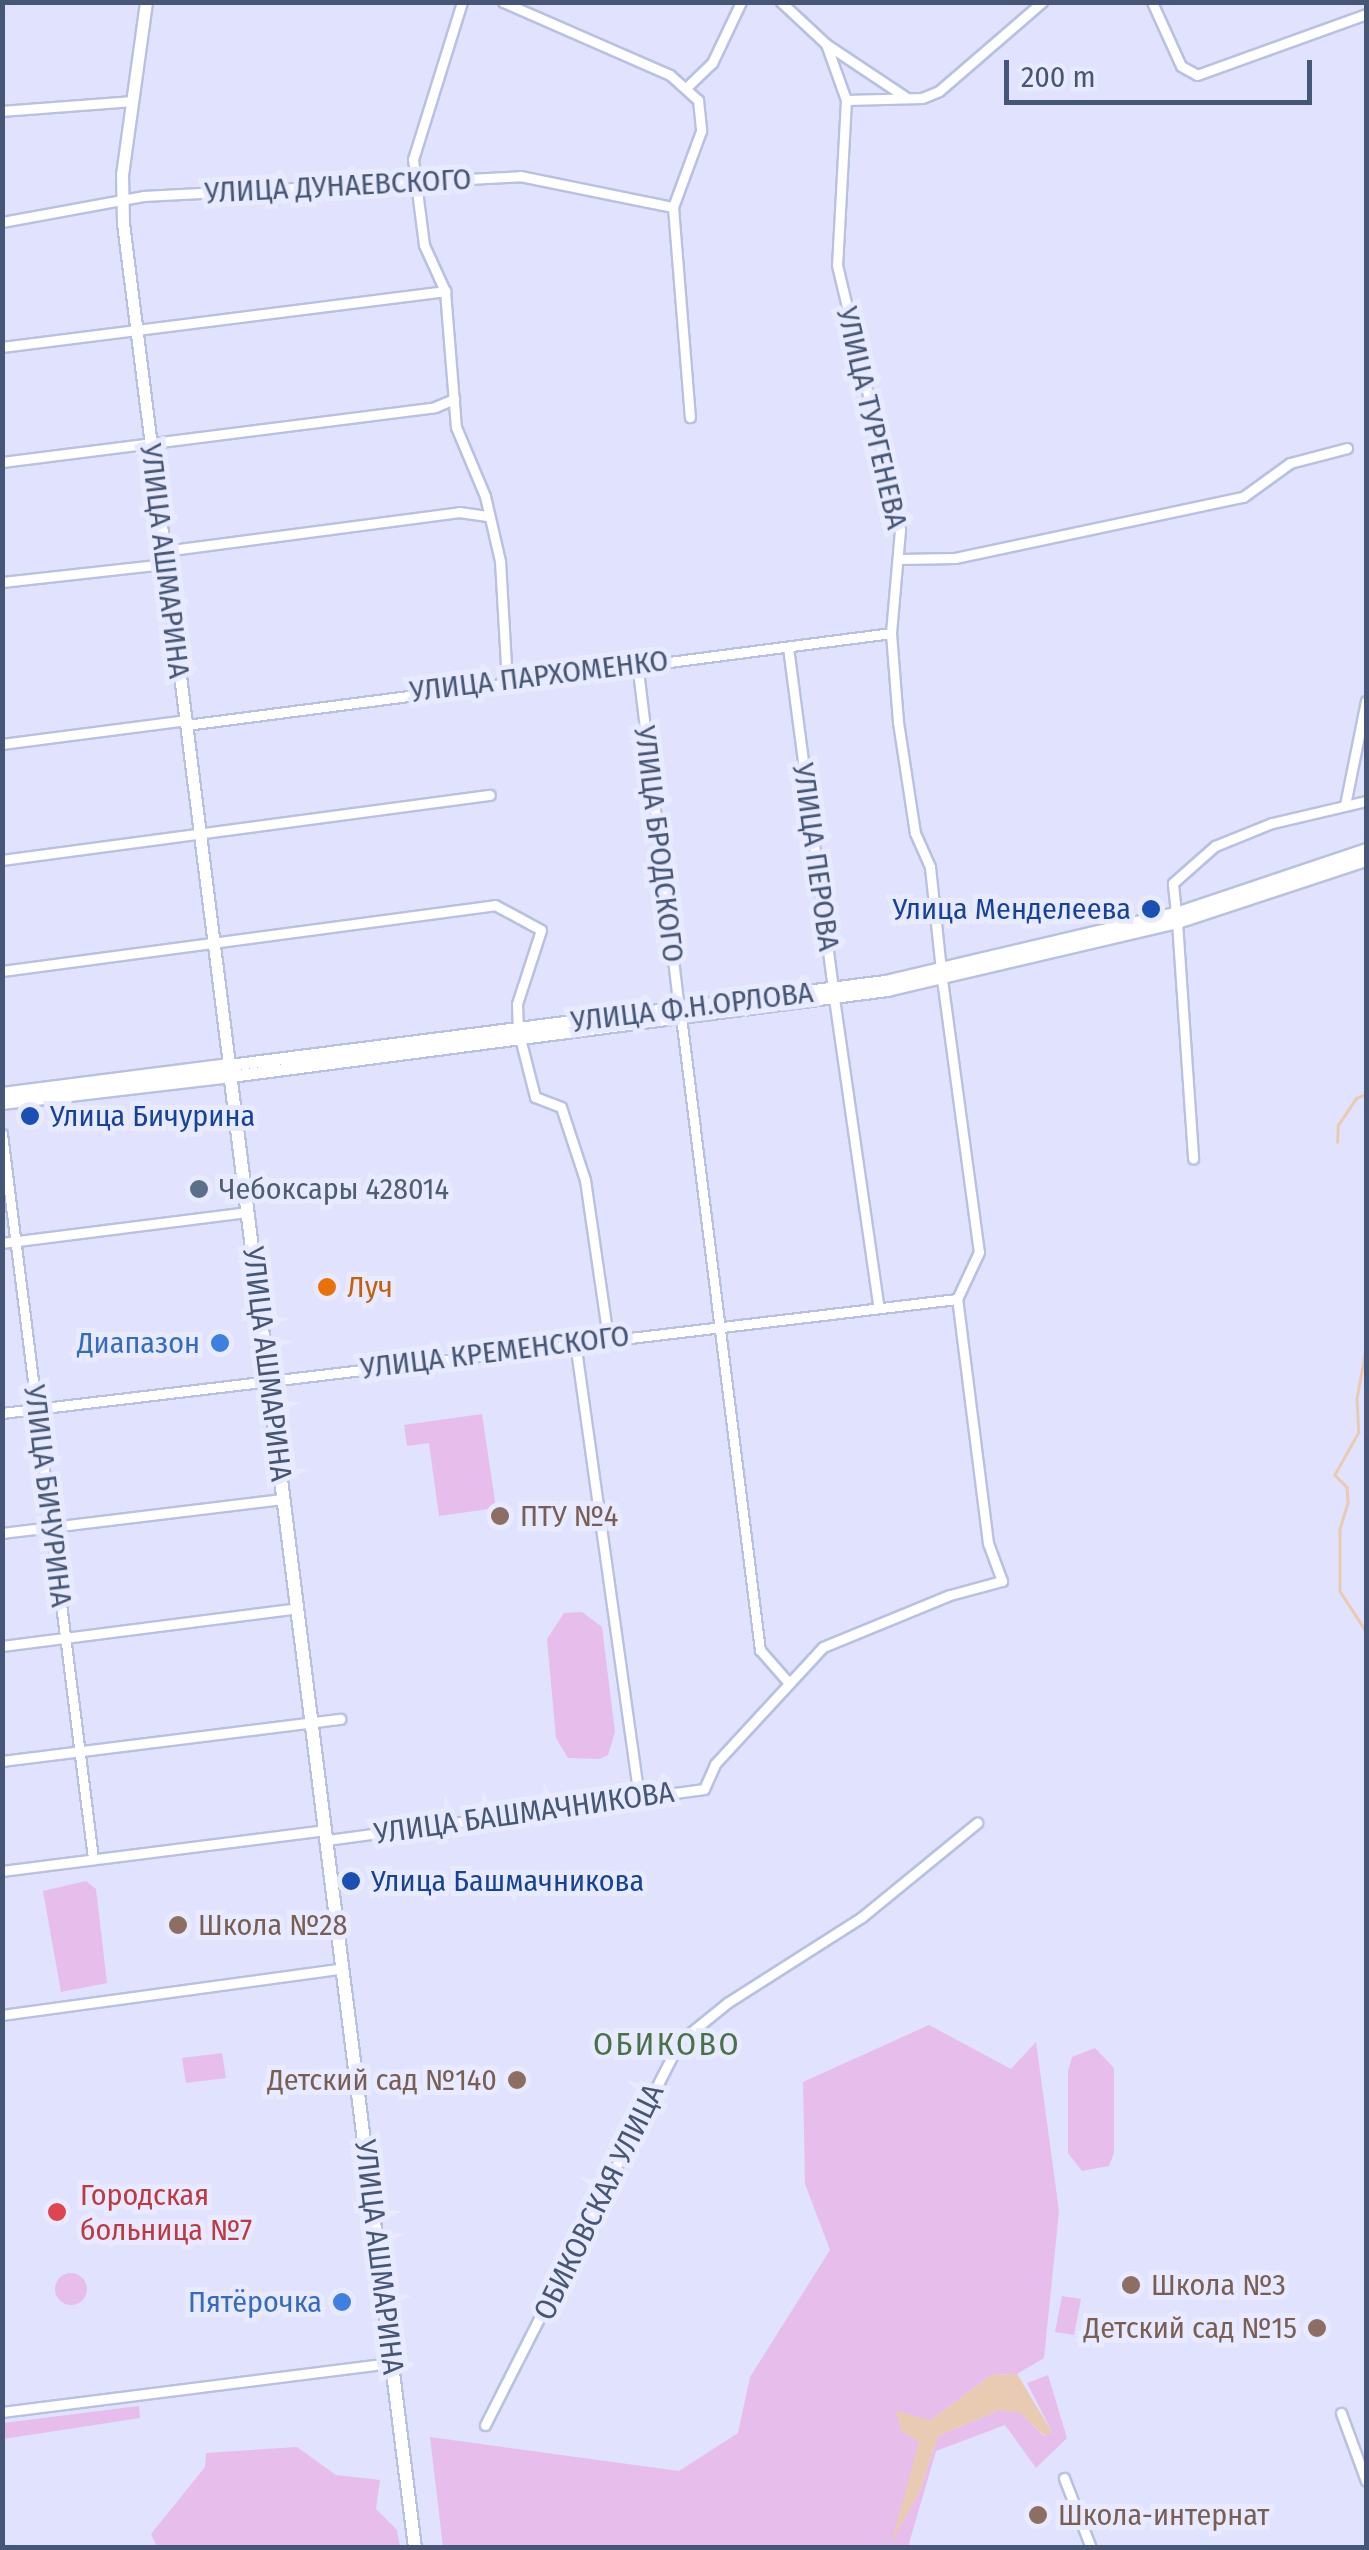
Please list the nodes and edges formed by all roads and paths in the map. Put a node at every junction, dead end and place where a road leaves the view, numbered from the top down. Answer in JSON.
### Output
{"nodes":[{"id":1,"x":146,"y":2,"type":"edge"},
{"id":2,"x":462,"y":2,"type":"edge"},
{"id":3,"x":504,"y":2,"type":"edge"},
{"id":4,"x":741,"y":2,"type":"edge"},
{"id":5,"x":781,"y":2,"type":"edge"},
{"id":6,"x":1042,"y":2,"type":"edge"},
{"id":7,"x":1152,"y":2,"type":"edge"},
{"id":8,"x":1366,"y":14,"type":"edge"},
{"id":9,"x":826,"y":44,"type":"junction"},
{"id":10,"x":689,"y":85,"type":"junction"},
{"id":11,"x":846,"y":100,"type":"junction"},
{"id":12,"x":910,"y":100,"type":"junction"},
{"id":13,"x":132,"y":102,"type":"junction"},
{"id":14,"x":2,"y":111,"type":"edge"},
{"id":15,"x":415,"y":180,"type":"junction"},
{"id":16,"x":121,"y":199,"type":"junction"},
{"id":17,"x":673,"y":207,"type":"junction"},
{"id":18,"x":2,"y":222,"type":"edge"},
{"id":19,"x":445,"y":291,"type":"junction"},
{"id":20,"x":137,"y":332,"type":"junction"},
{"id":21,"x":2,"y":346,"type":"edge"},
{"id":22,"x":454,"y":399,"type":"junction"},
{"id":23,"x":690,"y":417,"type":"dead end"},
{"id":24,"x":150,"y":441,"type":"junction"},
{"id":25,"x":1347,"y":448,"type":"dead end"},
{"id":26,"x":2,"y":462,"type":"edge"},
{"id":27,"x":489,"y":516,"type":"junction"},
{"id":28,"x":165,"y":558,"type":"junction"},
{"id":29,"x":900,"y":559,"type":"junction"},
{"id":30,"x":2,"y":582,"type":"edge"},
{"id":31,"x":891,"y":633,"type":"junction"},
{"id":32,"x":788,"y":648,"type":"junction"},
{"id":33,"x":637,"y":662,"type":"junction"},
{"id":34,"x":507,"y":682,"type":"junction"},
{"id":35,"x":1366,"y":701,"type":"edge"},
{"id":36,"x":186,"y":722,"type":"junction"},
{"id":37,"x":2,"y":744,"type":"edge"},
{"id":38,"x":490,"y":795,"type":"dead end"},
{"id":39,"x":1366,"y":802,"type":"edge"},
{"id":40,"x":1345,"y":805,"type":"junction"},
{"id":41,"x":200,"y":833,"type":"junction"},
{"id":42,"x":1366,"y":849,"type":"edge"},
{"id":43,"x":2,"y":860,"type":"edge"},
{"id":44,"x":1366,"y":860,"type":"edge"},
{"id":45,"x":1176,"y":917,"type":"junction"},
{"id":46,"x":214,"y":940,"type":"junction"},
{"id":47,"x":2,"y":972,"type":"edge"},
{"id":48,"x":941,"y":974,"type":"junction"},
{"id":49,"x":834,"y":994,"type":"junction"},
{"id":50,"x":680,"y":1012,"type":"junction"},
{"id":51,"x":520,"y":1033,"type":"junction"},
{"id":52,"x":230,"y":1071,"type":"junction"},
{"id":53,"x":2,"y":1094,"type":"edge"},
{"id":54,"x":2,"y":1104,"type":"edge"},
{"id":55,"x":2,"y":1134,"type":"edge"},
{"id":56,"x":1192,"y":1158,"type":"dead end"},
{"id":57,"x":248,"y":1212,"type":"junction"},
{"id":58,"x":18,"y":1241,"type":"junction"},
{"id":59,"x":2,"y":1243,"type":"edge"},
{"id":60,"x":956,"y":1299,"type":"junction"},
{"id":61,"x":878,"y":1305,"type":"junction"},
{"id":62,"x":720,"y":1323,"type":"junction"},
{"id":63,"x":608,"y":1338,"type":"junction"},
{"id":64,"x":575,"y":1342,"type":"junction"},
{"id":65,"x":269,"y":1379,"type":"junction"},
{"id":66,"x":36,"y":1408,"type":"junction"},
{"id":67,"x":2,"y":1412,"type":"edge"},
{"id":68,"x":284,"y":1499,"type":"junction"},
{"id":69,"x":53,"y":1527,"type":"junction"},
{"id":70,"x":2,"y":1533,"type":"edge"},
{"id":71,"x":298,"y":1608,"type":"junction"},
{"id":72,"x":66,"y":1638,"type":"junction"},
{"id":73,"x":2,"y":1646,"type":"edge"},
{"id":74,"x":789,"y":1682,"type":"junction"},
{"id":75,"x":340,"y":1719,"type":"dead end"},
{"id":76,"x":312,"y":1722,"type":"junction"},
{"id":77,"x":82,"y":1751,"type":"junction"},
{"id":78,"x":2,"y":1761,"type":"edge"},
{"id":79,"x":639,"y":1798,"type":"junction"},
{"id":80,"x":978,"y":1823,"type":"dead end"},
{"id":81,"x":326,"y":1835,"type":"junction"},
{"id":82,"x":93,"y":1858,"type":"junction"},
{"id":83,"x":2,"y":1871,"type":"edge"},
{"id":84,"x":342,"y":1968,"type":"junction"},
{"id":85,"x":2,"y":2016,"type":"edge"},
{"id":86,"x":392,"y":2363,"type":"junction"},
{"id":87,"x":2,"y":2412,"type":"edge"},
{"id":88,"x":1341,"y":2413,"type":"dead end"},
{"id":89,"x":485,"y":2424,"type":"dead end"},
{"id":90,"x":1064,"y":2478,"type":"dead end"},
{"id":91,"x":1366,"y":2481,"type":"edge"},
{"id":92,"x":415,"y":2548,"type":"edge"},
{"id":93,"x":1091,"y":2548,"type":"edge"}],
"edges":[{"from":1,"to":13,"type":"street","name":"УЛИЦА АШМАРИНА"},
{"from":2,"to":15,"type":"street"},
{"from":3,"to":10,"type":"street"},
{"from":4,"to":10,"type":"street"},
{"from":5,"to":9,"type":"street"},
{"from":6,"to":12,"type":"street"},
{"from":7,"to":8,"type":"street"},
{"from":9,"to":11,"type":"street","name":"УЛИЦА ТУРГЕНЕВА"},
{"from":9,"to":12,"type":"street"},
{"from":10,"to":17,"type":"street"},
{"from":11,"to":12,"type":"street"},
{"from":11,"to":29,"type":"street","name":"УЛИЦА ТУРГЕНЕВА"},
{"from":13,"to":14,"type":"street"},
{"from":13,"to":16,"type":"street","name":"УЛИЦА АШМАРИНА"},
{"from":15,"to":16,"type":"street","name":"УЛИЦА ДУНАЕВСКОГО"},
{"from":15,"to":17,"type":"street","name":"УЛИЦА ДУНАЕВСКОГО"},
{"from":15,"to":19,"type":"street"},
{"from":16,"to":18,"type":"street","name":"УЛИЦА ДУНАЕВСКОГО"},
{"from":16,"to":20,"type":"street","name":"УЛИЦА АШМАРИНА"},
{"from":17,"to":23,"type":"street"},
{"from":19,"to":20,"type":"street"},
{"from":19,"to":22,"type":"street"},
{"from":20,"to":21,"type":"street"},
{"from":20,"to":24,"type":"street","name":"УЛИЦА АШМАРИНА"},
{"from":22,"to":24,"type":"street"},
{"from":22,"to":27,"type":"street"},
{"from":24,"to":26,"type":"street"},
{"from":24,"to":28,"type":"street","name":"УЛИЦА АШМАРИНА"},
{"from":25,"to":29,"type":"street"},
{"from":27,"to":28,"type":"street"},
{"from":27,"to":34,"type":"street"},
{"from":28,"to":30,"type":"street"},
{"from":28,"to":36,"type":"street","name":"УЛИЦА АШМАРИНА"},
{"from":29,"to":31,"type":"street","name":"УЛИЦА ТУРГЕНЕВА"},
{"from":31,"to":32,"type":"street","name":"УЛИЦА ПАРХОМЕНКО"},
{"from":31,"to":48,"type":"street","name":"УЛИЦА ТУРГЕНЕВА"},
{"from":32,"to":33,"type":"street","name":"УЛИЦА ПАРХОМЕНКО"},
{"from":32,"to":49,"type":"street","name":"УЛИЦА ПЕРОВА"},
{"from":33,"to":34,"type":"street","name":"УЛИЦА ПАРХОМЕНКО"},
{"from":33,"to":50,"type":"street","name":"УЛИЦА БРОДСКОГО"},
{"from":34,"to":36,"type":"street","name":"УЛИЦА ПАРХОМЕНКО"},
{"from":35,"to":40,"type":"street"},
{"from":36,"to":37,"type":"street","name":"УЛИЦА ПАРХОМЕНКО"},
{"from":36,"to":41,"type":"street","name":"УЛИЦА АШМАРИНА"},
{"from":38,"to":41,"type":"street"},
{"from":39,"to":40,"type":"street"},
{"from":40,"to":45,"type":"street"},
{"from":41,"to":43,"type":"street"},
{"from":41,"to":46,"type":"street","name":"УЛИЦА АШМАРИНА"},
{"from":42,"to":45,"type":"street","name":"УЛИЦА Ф.Н.ОРЛОВА"},
{"from":44,"to":45,"type":"street","name":"УЛИЦА Ф.Н.ОРЛОВА"},
{"from":45,"to":48,"type":"street","name":"УЛИЦА Ф.Н.ОРЛОВА"},
{"from":45,"to":56,"type":"street"},
{"from":46,"to":47,"type":"street"},
{"from":46,"to":51,"type":"street"},
{"from":46,"to":52,"type":"street","name":"УЛИЦА АШМАРИНА"},
{"from":48,"to":49,"type":"street","name":"УЛИЦА Ф.Н.ОРЛОВА"},
{"from":48,"to":60,"type":"street","name":"УЛИЦА ТУРГЕНЕВА"},
{"from":49,"to":50,"type":"street","name":"УЛИЦА Ф.Н.ОРЛОВА"},
{"from":49,"to":61,"type":"street","name":"УЛИЦА ПЕРОВА"},
{"from":50,"to":51,"type":"street","name":"УЛИЦА Ф.Н.ОРЛОВА"},
{"from":50,"to":62,"type":"street","name":"УЛИЦА БРОДСКОГО"},
{"from":51,"to":52,"type":"street","name":"УЛИЦА Ф.Н.ОРЛОВА"},
{"from":51,"to":63,"type":"street"},
{"from":52,"to":53,"type":"main road","name":"УЛИЦА Ф.Н.ОРЛОВА"},
{"from":52,"to":54,"type":"main road","name":"УЛИЦА Ф.Н.ОРЛОВА"},
{"from":52,"to":57,"type":"main road","name":"УЛИЦА АШМАРИНА"},
{"from":55,"to":58,"type":"street","name":"УЛИЦА БИЧУРИНА"},
{"from":57,"to":58,"type":"street"},
{"from":57,"to":65,"type":"main road","name":"УЛИЦА АШМАРИНА"},
{"from":58,"to":59,"type":"street"},
{"from":58,"to":66,"type":"street","name":"УЛИЦА БИЧУРИНА"},
{"from":60,"to":61,"type":"street","name":"УЛИЦА КРЕМЕНСКОГО"},
{"from":60,"to":74,"type":"street","name":"УЛИЦА БАШМАЧНИКОВА"},
{"from":61,"to":62,"type":"street","name":"УЛИЦА КРЕМЕНСКОГО"},
{"from":62,"to":63,"type":"street","name":"УЛИЦА КРЕМЕНСКОГО"},
{"from":62,"to":74,"type":"street","name":"УЛИЦА БРОДСКОГО"},
{"from":63,"to":64,"type":"street","name":"УЛИЦА КРЕМЕНСКОГО"},
{"from":64,"to":65,"type":"street","name":"УЛИЦА КРЕМЕНСКОГО"},
{"from":64,"to":79,"type":"street"},
{"from":65,"to":66,"type":"street","name":"УЛИЦА КРЕМЕНСКОГО"},
{"from":65,"to":68,"type":"main road","name":"УЛИЦА АШМАРИНА"},
{"from":66,"to":67,"type":"street","name":"УЛИЦА КРЕМЕНСКОГО"},
{"from":66,"to":69,"type":"street","name":"УЛИЦА БИЧУРИНА"},
{"from":68,"to":69,"type":"street"},
{"from":68,"to":71,"type":"main road","name":"УЛИЦА АШМАРИНА"},
{"from":69,"to":70,"type":"street"},
{"from":69,"to":72,"type":"street","name":"УЛИЦА БИЧУРИНА"},
{"from":71,"to":72,"type":"street"},
{"from":71,"to":76,"type":"main road","name":"УЛИЦА АШМАРИНА"},
{"from":72,"to":73,"type":"street"},
{"from":72,"to":77,"type":"street","name":"УЛИЦА БИЧУРИНА"},
{"from":74,"to":79,"type":"street","name":"УЛИЦА БАШМАЧНИКОВА"},
{"from":75,"to":76,"type":"street"},
{"from":76,"to":77,"type":"street"},
{"from":76,"to":81,"type":"main road","name":"УЛИЦА АШМАРИНА"},
{"from":77,"to":78,"type":"street"},
{"from":77,"to":82,"type":"street","name":"УЛИЦА БИЧУРИНА"},
{"from":79,"to":81,"type":"street","name":"УЛИЦА БАШМАЧНИКОВА"},
{"from":80,"to":89,"type":"street","name":"ОБИКОВСКАЯ УЛИЦА"},
{"from":81,"to":82,"type":"street","name":"УЛИЦА БАШМАЧНИКОВА"},
{"from":81,"to":84,"type":"main road","name":"УЛИЦА АШМАРИНА"},
{"from":82,"to":83,"type":"street","name":"УЛИЦА БАШМАЧНИКОВА"},
{"from":84,"to":85,"type":"street"},
{"from":84,"to":86,"type":"main road","name":"УЛИЦА АШМАРИНА"},
{"from":86,"to":87,"type":"street"},
{"from":86,"to":92,"type":"main road","name":"УЛИЦА АШМАРИНА"},
{"from":88,"to":91,"type":"street"},
{"from":90,"to":93,"type":"street"}]}
